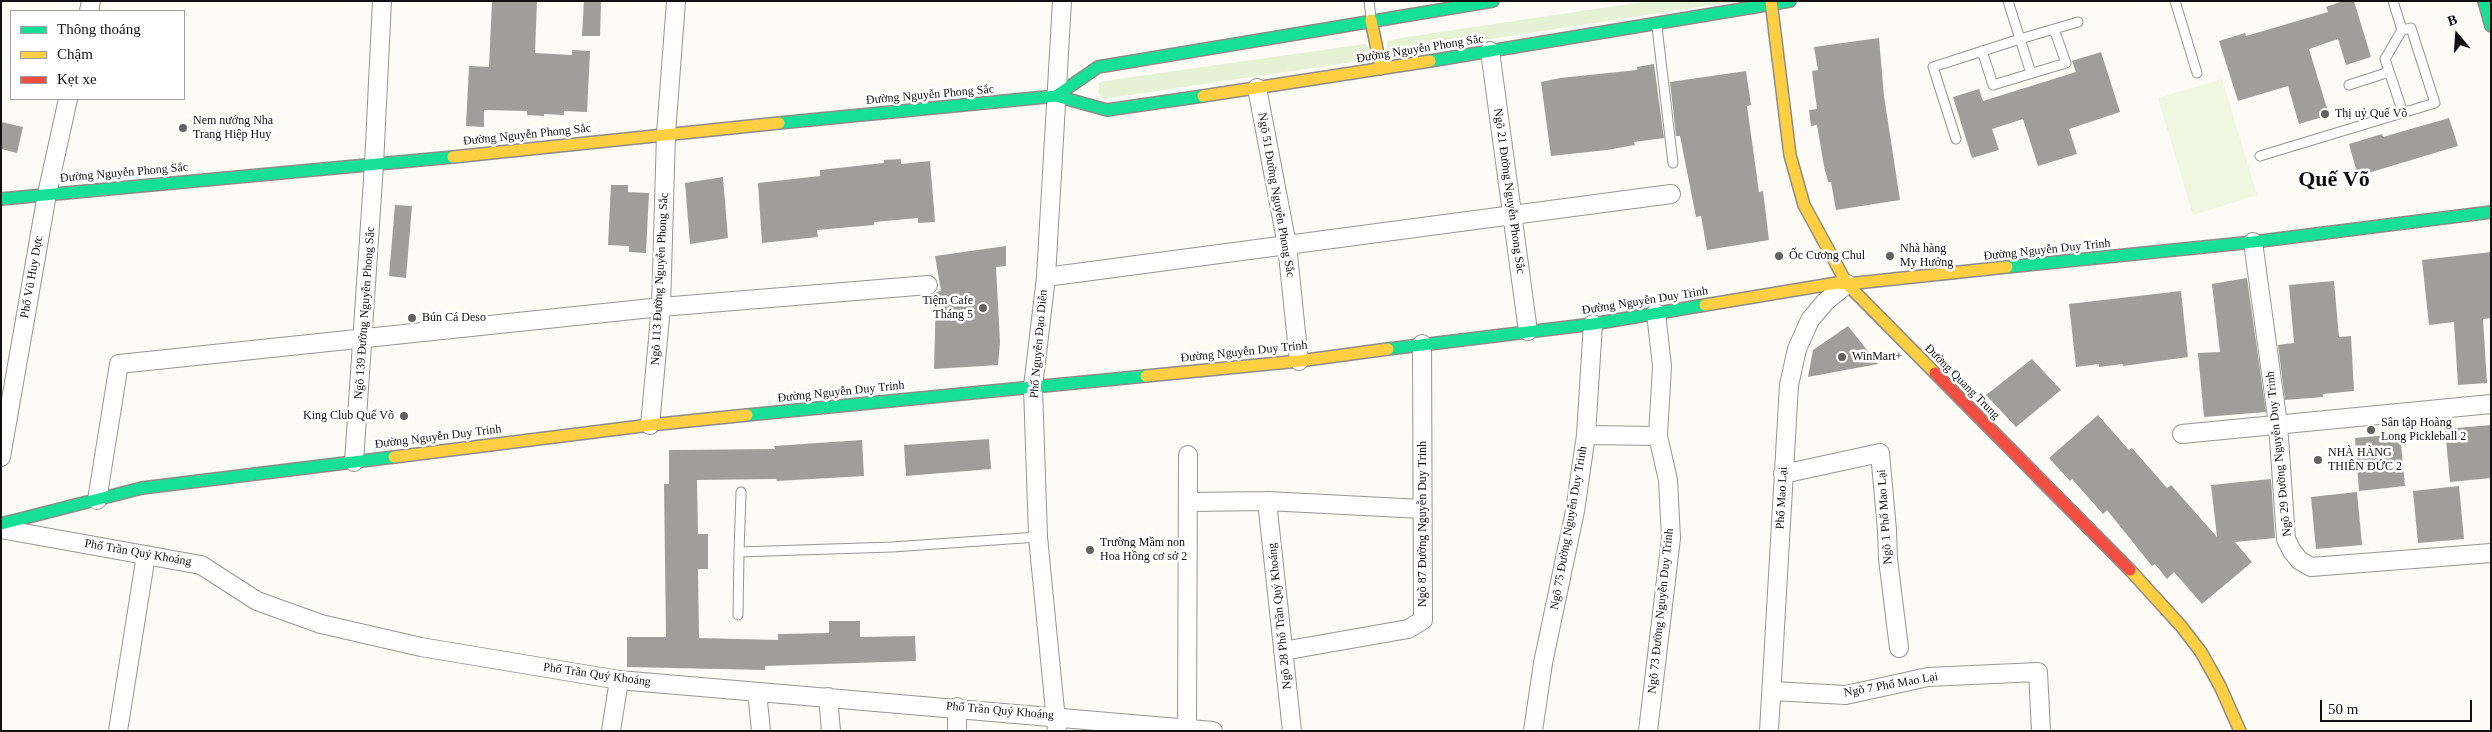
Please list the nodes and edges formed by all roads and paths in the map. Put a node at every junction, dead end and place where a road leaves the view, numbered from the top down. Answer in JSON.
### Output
{"nodes":[{"id":1,"x":382,"y":1,"type":"edge"},
{"id":2,"x":676,"y":1,"type":"edge"},
{"id":3,"x":1062,"y":1,"type":"edge"},
{"id":4,"x":1370,"y":1,"type":"edge"},
{"id":5,"x":1492,"y":1,"type":"edge"},
{"id":6,"x":1790,"y":1,"type":"edge"},
{"id":7,"x":2008,"y":1,"type":"edge"},
{"id":8,"x":2175,"y":1,"type":"edge"},
{"id":9,"x":2393,"y":1,"type":"edge"},
{"id":10,"x":1772,"y":3,"type":"edge"},
{"id":11,"x":2487,"y":5,"type":"edge"},
{"id":12,"x":1371,"y":20,"type":"junction"},
{"id":13,"x":2078,"y":22,"type":"dead end"},
{"id":14,"x":1656,"y":24,"type":"junction"},
{"id":15,"x":2491,"y":26,"type":"edge"},
{"id":16,"x":2054,"y":29,"type":"junction"},
{"id":17,"x":2402,"y":30,"type":"junction"},
{"id":18,"x":2020,"y":39,"type":"junction"},
{"id":19,"x":1982,"y":51,"type":"junction"},
{"id":20,"x":1490,"y":52,"type":"junction"},
{"id":21,"x":1381,"y":69,"type":"junction"},
{"id":22,"x":2389,"y":72,"type":"junction"},
{"id":23,"x":2197,"y":73,"type":"dead end"},
{"id":24,"x":2031,"y":74,"type":"junction"},
{"id":25,"x":2349,"y":85,"type":"dead end"},
{"id":26,"x":1257,"y":88,"type":"junction"},
{"id":27,"x":1056,"y":96,"type":"junction"},
{"id":28,"x":68,"y":100,"type":"edge"},
{"id":29,"x":2402,"y":114,"type":"junction"},
{"id":30,"x":666,"y":134,"type":"junction"},
{"id":31,"x":1956,"y":139,"type":"dead end"},
{"id":32,"x":2260,"y":156,"type":"dead end"},
{"id":33,"x":1674,"y":163,"type":"dead end"},
{"id":34,"x":374,"y":165,"type":"junction"},
{"id":35,"x":47,"y":194,"type":"junction"},
{"id":36,"x":1671,"y":194,"type":"dead end"},
{"id":37,"x":1,"y":199,"type":"edge"},
{"id":38,"x":2491,"y":212,"type":"edge"},
{"id":39,"x":1512,"y":215,"type":"junction"},
{"id":40,"x":2253,"y":242,"type":"junction"},
{"id":41,"x":1287,"y":245,"type":"junction"},
{"id":42,"x":1046,"y":277,"type":"junction"},
{"id":43,"x":1847,"y":284,"type":"junction"},
{"id":44,"x":928,"y":285,"type":"dead end"},
{"id":45,"x":660,"y":307,"type":"junction"},
{"id":46,"x":1656,"y":313,"type":"junction"},
{"id":47,"x":1592,"y":324,"type":"junction"},
{"id":48,"x":1528,"y":331,"type":"junction"},
{"id":49,"x":363,"y":340,"type":"junction"},
{"id":50,"x":1422,"y":344,"type":"junction"},
{"id":51,"x":1299,"y":361,"type":"junction"},
{"id":52,"x":1033,"y":387,"type":"junction"},
{"id":53,"x":2491,"y":404,"type":"edge"},
{"id":54,"x":2278,"y":424,"type":"junction"},
{"id":55,"x":650,"y":425,"type":"junction"},
{"id":56,"x":2182,"y":434,"type":"dead end"},
{"id":57,"x":1586,"y":435,"type":"junction"},
{"id":58,"x":1658,"y":436,"type":"junction"},
{"id":59,"x":1188,"y":455,"type":"dead end"},
{"id":60,"x":1,"y":457,"type":"edge"},
{"id":61,"x":354,"y":462,"type":"junction"},
{"id":62,"x":1783,"y":474,"type":"junction"},
{"id":63,"x":742,"y":492,"type":"dead end"},
{"id":64,"x":97,"y":500,"type":"junction"},
{"id":65,"x":1267,"y":500,"type":"junction"},
{"id":66,"x":1189,"y":502,"type":"junction"},
{"id":67,"x":1422,"y":509,"type":"junction"},
{"id":68,"x":1,"y":524,"type":"edge"},
{"id":69,"x":1,"y":529,"type":"edge"},
{"id":70,"x":1038,"y":537,"type":"junction"},
{"id":71,"x":739,"y":552,"type":"junction"},
{"id":72,"x":2491,"y":553,"type":"edge"},
{"id":73,"x":146,"y":555,"type":"junction"},
{"id":74,"x":738,"y":615,"type":"dead end"},
{"id":75,"x":1899,"y":648,"type":"dead end"},
{"id":76,"x":1283,"y":651,"type":"junction"},
{"id":77,"x":619,"y":680,"type":"junction"},
{"id":78,"x":1773,"y":691,"type":"junction"},
{"id":79,"x":757,"y":692,"type":"junction"},
{"id":80,"x":828,"y":697,"type":"junction"},
{"id":81,"x":957,"y":707,"type":"junction"},
{"id":82,"x":1056,"y":724,"type":"edge"},
{"id":83,"x":1187,"y":728,"type":"junction"},
{"id":84,"x":118,"y":731,"type":"edge"},
{"id":85,"x":610,"y":731,"type":"edge"},
{"id":86,"x":761,"y":731,"type":"edge"},
{"id":87,"x":831,"y":731,"type":"edge"},
{"id":88,"x":958,"y":731,"type":"edge"},
{"id":89,"x":1213,"y":731,"type":"edge"},
{"id":90,"x":1292,"y":731,"type":"edge"},
{"id":91,"x":1533,"y":731,"type":"edge"},
{"id":92,"x":1648,"y":731,"type":"edge"},
{"id":93,"x":1770,"y":731,"type":"edge"},
{"id":94,"x":2041,"y":731,"type":"edge"},
{"id":95,"x":2240,"y":731,"type":"edge"}],
"edges":[{"from":1,"to":34,"type":"street","name":"Ngõ 139 Đường Nguyễn Phong Sắc"},
{"from":2,"to":30,"type":"street","name":"Ngõ 113 Đường Nguyễn Phong Sắc"},
{"from":3,"to":27,"type":"street","name":"Phố Nguyễn Đạo Diễn"},
{"from":4,"to":12,"type":"lane"},
{"from":5,"to":12,"type":"main road","name":"Đường Nguyễn Phong Sắc"},
{"from":6,"to":10,"type":"main road","name":"Đường Nguyễn Phong Sắc"},
{"from":7,"to":18,"type":"lane"},
{"from":8,"to":23,"type":"lane"},
{"from":9,"to":17,"type":"lane"},
{"from":10,"to":14,"type":"main road","name":"Đường Nguyễn Phong Sắc"},
{"from":10,"to":43,"type":"main road","name":"Đường Quang Trung"},
{"from":11,"to":15,"type":"main road"},
{"from":12,"to":21,"type":"main road"},
{"from":12,"to":27,"type":"main road","name":"Đường Nguyễn Phong Sắc"},
{"from":13,"to":16,"type":"lane"},
{"from":14,"to":20,"type":"main road","name":"Đường Nguyễn Phong Sắc"},
{"from":14,"to":33,"type":"lane"},
{"from":16,"to":18,"type":"lane"},
{"from":16,"to":24,"type":"lane"},
{"from":17,"to":22,"type":"lane"},
{"from":17,"to":29,"type":"lane"},
{"from":18,"to":19,"type":"lane"},
{"from":18,"to":24,"type":"lane"},
{"from":19,"to":24,"type":"lane"},
{"from":19,"to":31,"type":"lane"},
{"from":20,"to":21,"type":"main road","name":"Đường Nguyễn Phong Sắc"},
{"from":20,"to":39,"type":"street","name":"Ngõ 21 Đường Nguyễn Phong Sắc"},
{"from":21,"to":26,"type":"main road","name":"Đường Nguyễn Phong Sắc"},
{"from":22,"to":25,"type":"lane"},
{"from":22,"to":29,"type":"lane"},
{"from":26,"to":27,"type":"main road","name":"Đường Nguyễn Phong Sắc"},
{"from":26,"to":41,"type":"street","name":"Ngõ 51 Đường Nguyễn Phong Sắc"},
{"from":27,"to":30,"type":"main road","name":"Đường Nguyễn Phong Sắc"},
{"from":27,"to":42,"type":"street","name":"Phố Nguyễn Đạo Diễn"},
{"from":28,"to":35,"type":"street","name":"Phố Vũ Huy Dực"},
{"from":29,"to":32,"type":"lane"},
{"from":30,"to":34,"type":"main road","name":"Đường Nguyễn Phong Sắc"},
{"from":30,"to":45,"type":"street","name":"Ngõ 113 Đường Nguyễn Phong Sắc"},
{"from":34,"to":35,"type":"main road","name":"Đường Nguyễn Phong Sắc"},
{"from":34,"to":49,"type":"street","name":"Ngõ 139 Đường Nguyễn Phong Sắc"},
{"from":35,"to":37,"type":"main road","name":"Đường Nguyễn Phong Sắc"},
{"from":35,"to":60,"type":"street","name":"Phố Vũ Huy Dực"},
{"from":36,"to":39,"type":"street"},
{"from":38,"to":40,"type":"main road","name":"Đường Nguyễn Duy Trinh"},
{"from":39,"to":41,"type":"street"},
{"from":39,"to":48,"type":"street","name":"Ngõ 21 Đường Nguyễn Phong Sắc"},
{"from":40,"to":43,"type":"main road","name":"Đường Nguyễn Duy Trinh"},
{"from":40,"to":54,"type":"street","name":"Ngõ 29 Đường Nguyễn Duy Trinh"},
{"from":41,"to":42,"type":"street"},
{"from":41,"to":51,"type":"street","name":"Ngõ 51 Đường Nguyễn Phong Sắc"},
{"from":42,"to":52,"type":"street","name":"Phố Nguyễn Đạo Diễn"},
{"from":43,"to":46,"type":"main road","name":"Đường Nguyễn Duy Trinh"},
{"from":43,"to":62,"type":"street","name":"Phố Mao Lại"},
{"from":43,"to":95,"type":"main road","name":"Đường Quang Trung"},
{"from":44,"to":45,"type":"street"},
{"from":45,"to":49,"type":"street"},
{"from":45,"to":55,"type":"street","name":"Ngõ 113 Đường Nguyễn Phong Sắc"},
{"from":46,"to":47,"type":"main road","name":"Đường Nguyễn Duy Trinh"},
{"from":46,"to":58,"type":"street","name":"Ngõ 73 Đường Nguyễn Duy Trinh"},
{"from":47,"to":48,"type":"main road","name":"Đường Nguyễn Duy Trinh"},
{"from":47,"to":57,"type":"street","name":"Ngõ 75 Đường Nguyễn Duy Trinh"},
{"from":48,"to":50,"type":"main road","name":"Đường Nguyễn Duy Trinh"},
{"from":49,"to":61,"type":"street","name":"Ngõ 139 Đường Nguyễn Phong Sắc"},
{"from":49,"to":64,"type":"street"},
{"from":50,"to":51,"type":"main road","name":"Đường Nguyễn Duy Trinh"},
{"from":50,"to":67,"type":"street","name":"Ngõ 87 Đường Nguyễn Duy Trinh"},
{"from":51,"to":52,"type":"main road","name":"Đường Nguyễn Duy Trinh"},
{"from":52,"to":55,"type":"main road","name":"Đường Nguyễn Duy Trinh"},
{"from":52,"to":70,"type":"street","name":"Phố Nguyễn Đạo Diễn"},
{"from":53,"to":54,"type":"street"},
{"from":54,"to":56,"type":"street"},
{"from":54,"to":72,"type":"street","name":"Ngõ 29 Đường Nguyễn Duy Trinh"},
{"from":55,"to":61,"type":"main road","name":"Đường Nguyễn Duy Trinh"},
{"from":57,"to":58,"type":"street"},
{"from":57,"to":91,"type":"street","name":"Ngõ 75 Đường Nguyễn Duy Trinh"},
{"from":58,"to":92,"type":"street","name":"Ngõ 73 Đường Nguyễn Duy Trinh"},
{"from":59,"to":66,"type":"street"},
{"from":61,"to":64,"type":"main road","name":"Đường Nguyễn Duy Trinh"},
{"from":62,"to":75,"type":"street","name":"Ngõ 1 Phố Mao Lại"},
{"from":62,"to":78,"type":"street","name":"Phố Mao Lại"},
{"from":63,"to":71,"type":"lane"},
{"from":64,"to":68,"type":"main road","name":"Đường Nguyễn Duy Trinh"},
{"from":65,"to":66,"type":"street"},
{"from":65,"to":67,"type":"street"},
{"from":65,"to":76,"type":"street","name":"Ngõ 28 Phố Trần Quý Khoáng"},
{"from":66,"to":83,"type":"street"},
{"from":67,"to":76,"type":"street","name":"Ngõ 87 Đường Nguyễn Duy Trinh"},
{"from":69,"to":73,"type":"street","name":"Phố Trần Quý Khoáng"},
{"from":70,"to":71,"type":"lane"},
{"from":70,"to":82,"type":"street","name":"Phố Nguyễn Đạo Diễn"},
{"from":71,"to":74,"type":"lane"},
{"from":73,"to":77,"type":"street","name":"Phố Trần Quý Khoáng"},
{"from":73,"to":84,"type":"street"},
{"from":76,"to":90,"type":"street","name":"Ngõ 28 Phố Trần Quý Khoáng"},
{"from":77,"to":79,"type":"street","name":"Phố Trần Quý Khoáng"},
{"from":77,"to":85,"type":"street"},
{"from":78,"to":93,"type":"street","name":"Phố Mao Lại"},
{"from":78,"to":94,"type":"street","name":"Ngõ 7 Phố Mao Lại"},
{"from":79,"to":80,"type":"street","name":"Phố Trần Quý Khoáng"},
{"from":79,"to":86,"type":"street"},
{"from":80,"to":81,"type":"street","name":"Phố Trần Quý Khoáng"},
{"from":80,"to":87,"type":"street"},
{"from":81,"to":82,"type":"street","name":"Phố Trần Quý Khoáng"},
{"from":81,"to":88,"type":"street"},
{"from":82,"to":83,"type":"street","name":"Phố Trần Quý Khoáng"},
{"from":83,"to":89,"type":"street","name":"Phố Trần Quý Khoáng"}]}
